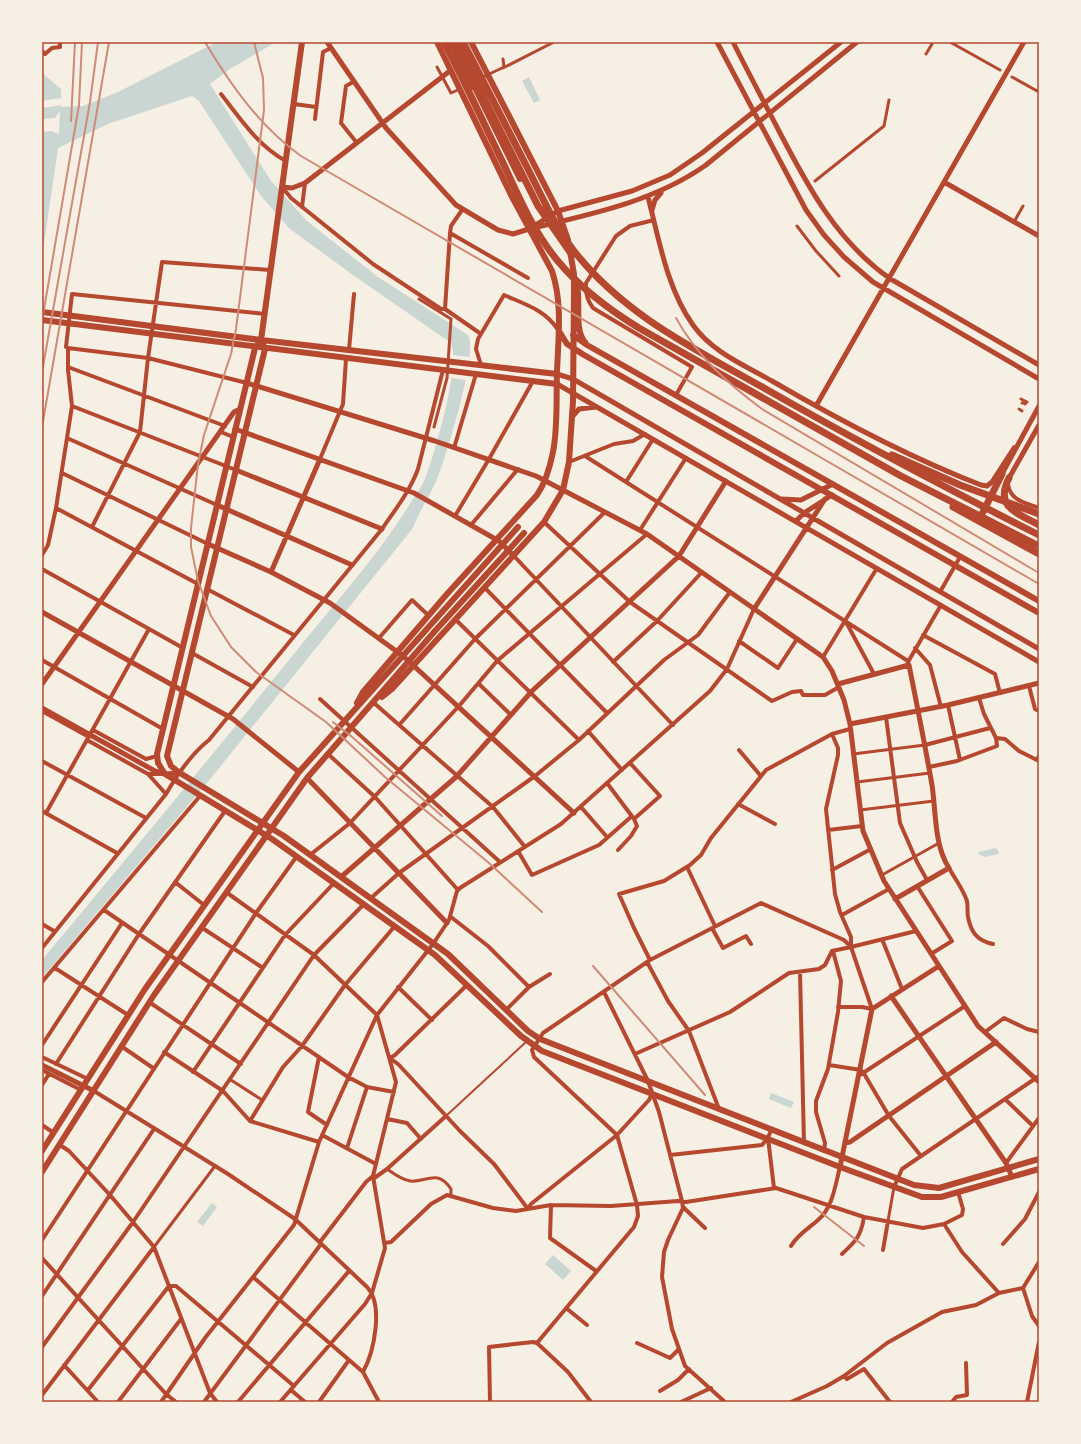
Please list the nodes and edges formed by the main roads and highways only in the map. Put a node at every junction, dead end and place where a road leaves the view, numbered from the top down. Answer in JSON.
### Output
{"nodes":[{"id":1,"x":302,"y":42,"type":"edge"},
{"id":2,"x":437,"y":42,"type":"edge"},
{"id":3,"x":444,"y":42,"type":"edge"},
{"id":4,"x":450,"y":42,"type":"edge"},
{"id":5,"x":456,"y":42,"type":"edge"},
{"id":6,"x":462,"y":42,"type":"edge"},
{"id":7,"x":471,"y":42,"type":"edge"},
{"id":8,"x":504,"y":165,"type":"junction"},
{"id":9,"x":527,"y":175,"type":"dead end"},
{"id":10,"x":520,"y":179,"type":"dead end"},
{"id":11,"x":574,"y":274,"type":"junction"},
{"id":12,"x":42,"y":312,"type":"edge"},
{"id":13,"x":645,"y":319,"type":"junction"},
{"id":14,"x":42,"y":320,"type":"edge"},
{"id":15,"x":558,"y":330,"type":"junction"},
{"id":16,"x":573,"y":335,"type":"junction"},
{"id":17,"x":261,"y":340,"type":"junction"},
{"id":18,"x":255,"y":348,"type":"junction"},
{"id":19,"x":573,"y":348,"type":"junction"},
{"id":20,"x":592,"y":348,"type":"junction"},
{"id":21,"x":265,"y":349,"type":"junction"},
{"id":22,"x":557,"y":374,"type":"junction"},
{"id":23,"x":557,"y":384,"type":"junction"},
{"id":24,"x":855,"y":439,"type":"junction"},
{"id":25,"x":902,"y":476,"type":"junction"},
{"id":26,"x":1039,"y":514,"type":"edge"},
{"id":27,"x":1039,"y":525,"type":"edge"},
{"id":28,"x":518,"y":527,"type":"dead end"},
{"id":29,"x":524,"y":533,"type":"dead end"},
{"id":30,"x":1039,"y":535,"type":"edge"},
{"id":31,"x":1039,"y":546,"type":"edge"},
{"id":32,"x":1039,"y":554,"type":"edge"},
{"id":33,"x":1039,"y":559,"type":"edge"},
{"id":34,"x":1039,"y":601,"type":"edge"},
{"id":35,"x":1039,"y":613,"type":"edge"},
{"id":36,"x":400,"y":654,"type":"junction"},
{"id":37,"x":375,"y":701,"type":"junction"},
{"id":38,"x":263,"y":822,"type":"junction"},
{"id":39,"x":272,"y":828,"type":"junction"},
{"id":40,"x":257,"y":830,"type":"junction"},
{"id":41,"x":266,"y":836,"type":"junction"},
{"id":42,"x":42,"y":1151,"type":"edge"},
{"id":43,"x":1039,"y":1159,"type":"edge"},
{"id":44,"x":1038,"y":1171,"type":"edge"},
{"id":45,"x":42,"y":1172,"type":"edge"}],
"edges":[{"from":1,"to":17,"type":"main road"},
{"from":2,"to":15,"type":"main road"},
{"from":3,"to":8,"type":"highway"},
{"from":4,"to":8,"type":"highway"},
{"from":4,"to":10,"type":"main road"},
{"from":5,"to":13,"type":"highway"},
{"from":6,"to":9,"type":"main road"},
{"from":6,"to":13,"type":"highway"},
{"from":7,"to":11,"type":"main road"},
{"from":8,"to":25,"type":"highway"},
{"from":11,"to":16,"type":"main road"},
{"from":11,"to":20,"type":"main road"},
{"from":12,"to":17,"type":"main road"},
{"from":13,"to":24,"type":"highway"},
{"from":14,"to":18,"type":"main road"},
{"from":15,"to":19,"type":"main road"},
{"from":15,"to":22,"type":"main road"},
{"from":16,"to":19,"type":"main road"},
{"from":16,"to":20,"type":"main road"},
{"from":17,"to":18,"type":"main road"},
{"from":17,"to":21,"type":"main road"},
{"from":17,"to":22,"type":"main road"},
{"from":18,"to":21,"type":"main road"},
{"from":18,"to":40,"type":"main road"},
{"from":19,"to":35,"type":"main road"},
{"from":19,"to":37,"type":"main road"},
{"from":20,"to":34,"type":"main road"},
{"from":21,"to":23,"type":"main road"},
{"from":21,"to":38,"type":"main road"},
{"from":22,"to":23,"type":"main road"},
{"from":23,"to":36,"type":"main road"},
{"from":24,"to":26,"type":"highway"},
{"from":24,"to":30,"type":"highway"},
{"from":25,"to":31,"type":"highway"},
{"from":25,"to":32,"type":"highway"},
{"from":27,"to":33,"type":"highway"},
{"from":28,"to":36,"type":"main road"},
{"from":29,"to":37,"type":"main road"},
{"from":36,"to":38,"type":"main road"},
{"from":37,"to":39,"type":"main road"},
{"from":38,"to":39,"type":"main road"},
{"from":38,"to":40,"type":"main road"},
{"from":39,"to":41,"type":"main road"},
{"from":39,"to":43,"type":"main road"},
{"from":40,"to":41,"type":"main road"},
{"from":40,"to":42,"type":"main road"},
{"from":41,"to":44,"type":"main road"},
{"from":41,"to":45,"type":"main road"}]}
